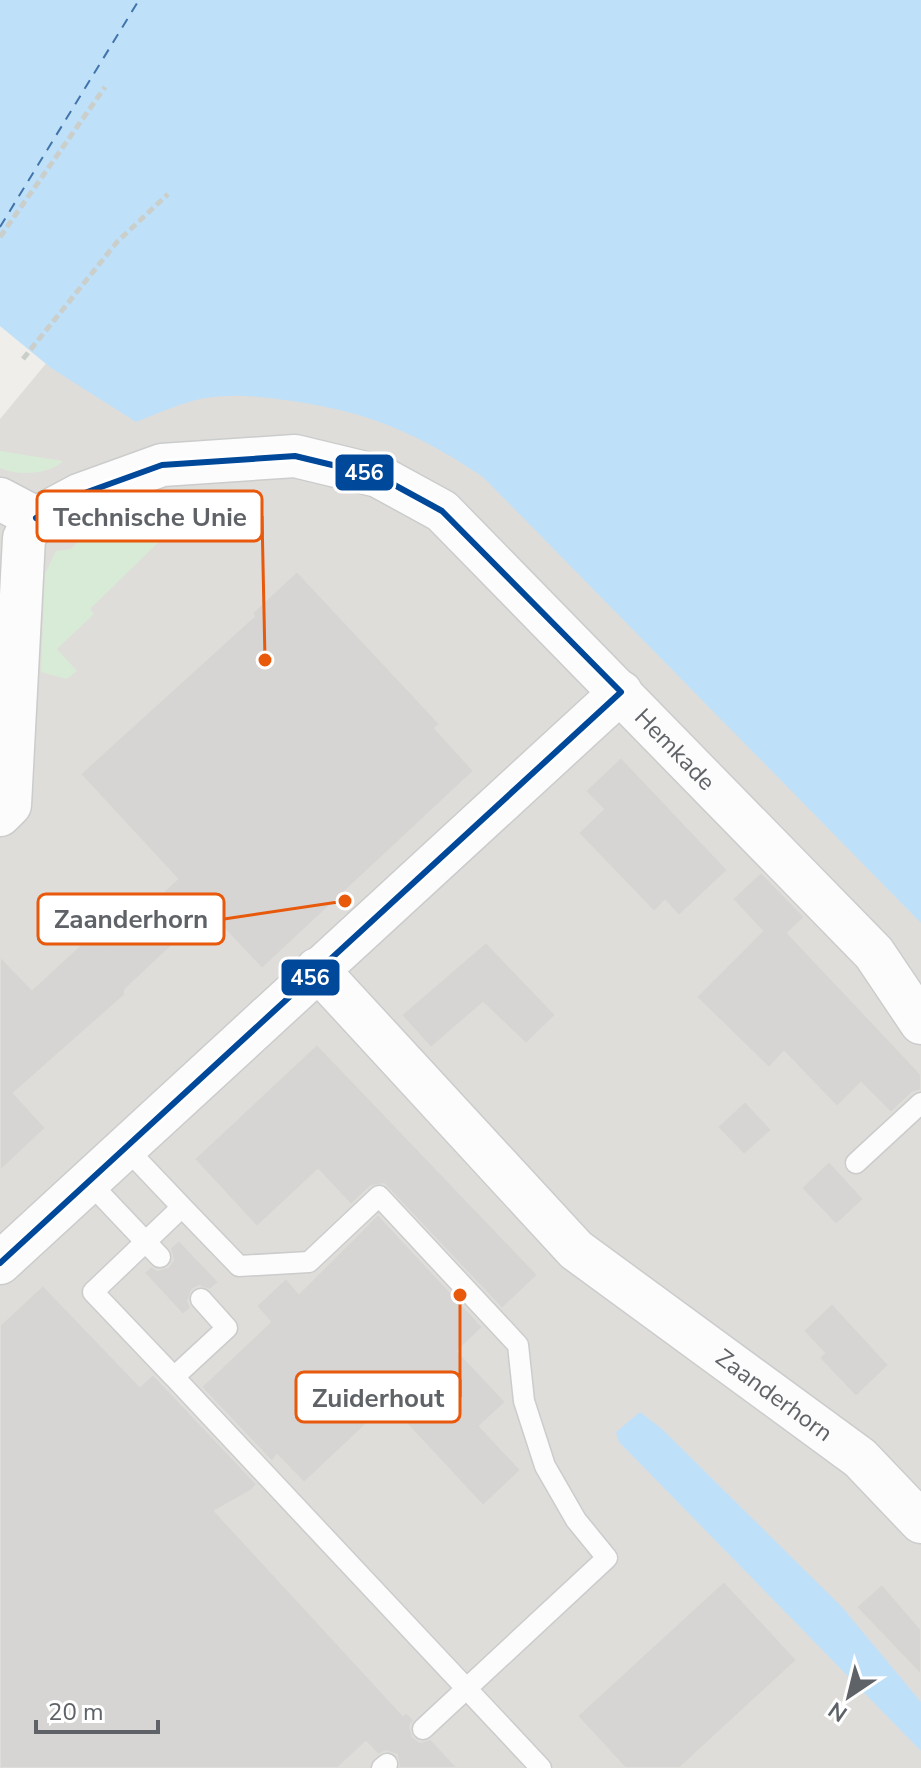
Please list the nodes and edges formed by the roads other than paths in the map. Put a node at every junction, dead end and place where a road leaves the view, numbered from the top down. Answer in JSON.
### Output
{"nodes":[{"id":1,"x":18,"y":508,"type":"edge"},
{"id":2,"x":621,"y":692,"type":"junction"},
{"id":3,"x":0,"y":815,"type":"edge"},
{"id":4,"x":317,"y":969,"type":"junction"},
{"id":5,"x":921,"y":1023,"type":"edge"},
{"id":6,"x":921,"y":1103,"type":"edge"},
{"id":7,"x":125,"y":1147,"type":"junction"},
{"id":8,"x":856,"y":1163,"type":"dead end"},
{"id":9,"x":88,"y":1181,"type":"junction"},
{"id":10,"x":182,"y":1207,"type":"junction"},
{"id":11,"x":146,"y":1242,"type":"junction"},
{"id":12,"x":160,"y":1257,"type":"dead end"},
{"id":13,"x":0,"y":1263,"type":"edge"},
{"id":14,"x":201,"y":1299,"type":"dead end"},
{"id":15,"x":174,"y":1377,"type":"junction"},
{"id":16,"x":921,"y":1522,"type":"edge"},
{"id":17,"x":467,"y":1688,"type":"junction"},
{"id":18,"x":423,"y":1729,"type":"dead end"},
{"id":19,"x":541,"y":1768,"type":"edge"}],
"edges":[{"from":1,"to":2,"type":"street","name":"Hemkade"},
{"from":1,"to":3,"type":"street"},
{"from":2,"to":4,"type":"street"},
{"from":2,"to":5,"type":"street","name":"Hemkade"},
{"from":4,"to":7,"type":"street"},
{"from":4,"to":16,"type":"street","name":"Zaanderhorn"},
{"from":6,"to":8,"type":"lane"},
{"from":7,"to":9,"type":"street"},
{"from":7,"to":10,"type":"lane"},
{"from":9,"to":11,"type":"lane"},
{"from":9,"to":13,"type":"street"},
{"from":10,"to":11,"type":"lane"},
{"from":10,"to":17,"type":"lane"},
{"from":11,"to":12,"type":"lane"},
{"from":11,"to":15,"type":"lane"},
{"from":14,"to":15,"type":"lane"},
{"from":15,"to":17,"type":"lane"},
{"from":17,"to":18,"type":"lane"},
{"from":17,"to":19,"type":"lane"}]}
